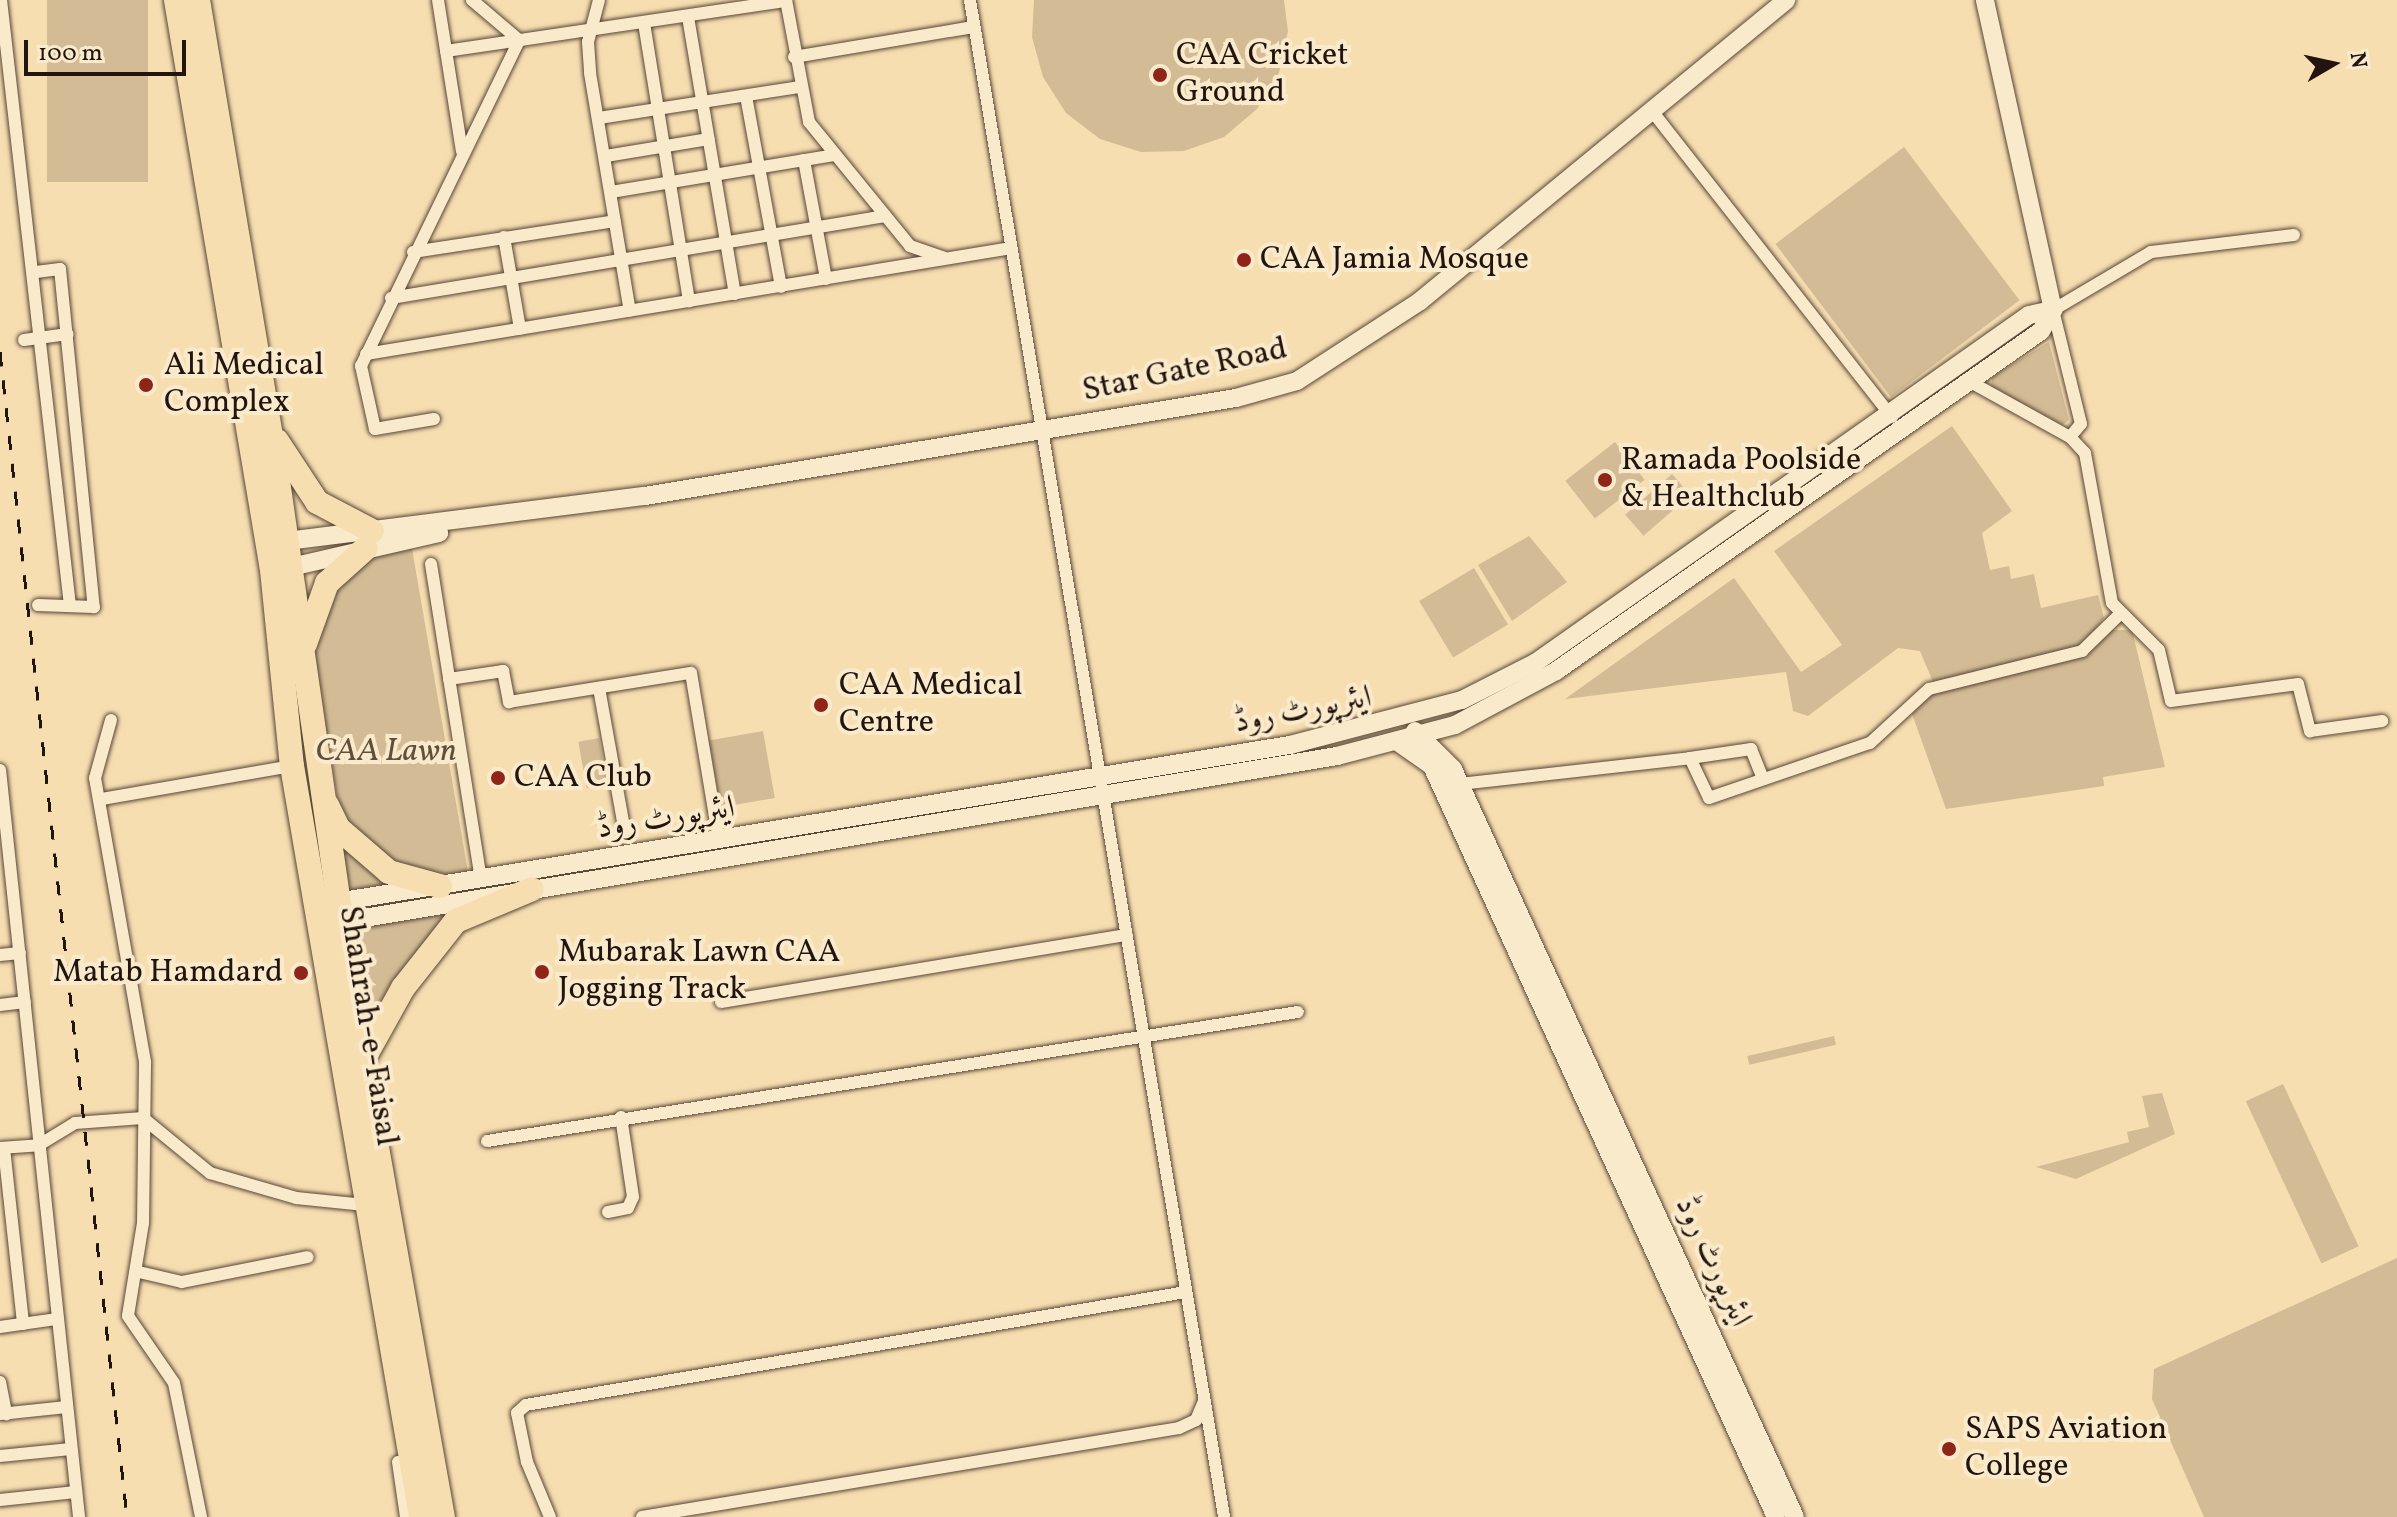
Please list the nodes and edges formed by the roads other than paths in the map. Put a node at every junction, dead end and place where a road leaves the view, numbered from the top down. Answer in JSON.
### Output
{"nodes":[{"id":1,"x":1,"y":0,"type":"edge"},
{"id":2,"x":160,"y":0,"type":"edge"},
{"id":3,"x":176,"y":0,"type":"edge"},
{"id":4,"x":198,"y":0,"type":"edge"},
{"id":5,"x":438,"y":0,"type":"edge"},
{"id":6,"x":472,"y":0,"type":"edge"},
{"id":7,"x":599,"y":0,"type":"edge"},
{"id":8,"x":970,"y":0,"type":"edge"},
{"id":9,"x":1786,"y":0,"type":"edge"},
{"id":10,"x":1985,"y":0,"type":"edge"},
{"id":11,"x":786,"y":1,"type":"edge"},
{"id":12,"x":688,"y":17,"type":"junction"},
{"id":13,"x":644,"y":23,"type":"junction"},
{"id":14,"x":974,"y":27,"type":"junction"},
{"id":15,"x":592,"y":29,"type":"junction"},
{"id":16,"x":519,"y":40,"type":"junction"},
{"id":17,"x":446,"y":51,"type":"junction"},
{"id":18,"x":794,"y":57,"type":"junction"},
{"id":19,"x":799,"y":87,"type":"junction"},
{"id":20,"x":746,"y":96,"type":"junction"},
{"id":21,"x":702,"y":103,"type":"junction"},
{"id":22,"x":658,"y":110,"type":"junction"},
{"id":23,"x":1652,"y":111,"type":"junction"},
{"id":24,"x":599,"y":118,"type":"junction"},
{"id":25,"x":709,"y":139,"type":"junction"},
{"id":26,"x":664,"y":146,"type":"junction"},
{"id":27,"x":462,"y":151,"type":"junction"},
{"id":28,"x":201,"y":153,"type":"junction"},
{"id":29,"x":834,"y":155,"type":"junction"},
{"id":30,"x":606,"y":156,"type":"junction"},
{"id":31,"x":804,"y":160,"type":"junction"},
{"id":32,"x":759,"y":168,"type":"junction"},
{"id":33,"x":715,"y":175,"type":"junction"},
{"id":34,"x":670,"y":183,"type":"junction"},
{"id":35,"x":611,"y":192,"type":"junction"},
{"id":36,"x":885,"y":216,"type":"junction"},
{"id":37,"x":615,"y":221,"type":"junction"},
{"id":38,"x":816,"y":227,"type":"junction"},
{"id":39,"x":771,"y":235,"type":"junction"},
{"id":40,"x":2294,"y":235,"type":"dead end"},
{"id":41,"x":504,"y":237,"type":"junction"},
{"id":42,"x":727,"y":242,"type":"junction"},
{"id":43,"x":1011,"y":248,"type":"junction"},
{"id":44,"x":680,"y":250,"type":"junction"},
{"id":45,"x":413,"y":252,"type":"junction"},
{"id":46,"x":621,"y":259,"type":"junction"},
{"id":47,"x":946,"y":259,"type":"junction"},
{"id":48,"x":36,"y":272,"type":"junction"},
{"id":49,"x":511,"y":278,"type":"junction"},
{"id":50,"x":826,"y":279,"type":"junction"},
{"id":51,"x":781,"y":287,"type":"junction"},
{"id":52,"x":735,"y":294,"type":"junction"},
{"id":53,"x":391,"y":298,"type":"junction"},
{"id":54,"x":689,"y":301,"type":"junction"},
{"id":55,"x":2053,"y":310,"type":"junction"},
{"id":56,"x":630,"y":311,"type":"junction"},
{"id":57,"x":520,"y":329,"type":"junction"},
{"id":58,"x":68,"y":334,"type":"junction"},
{"id":59,"x":45,"y":339,"type":"junction"},
{"id":60,"x":24,"y":340,"type":"dead end"},
{"id":61,"x":366,"y":354,"type":"junction"},
{"id":62,"x":1967,"y":380,"type":"junction"},
{"id":63,"x":1892,"y":417,"type":"junction"},
{"id":64,"x":434,"y":419,"type":"dead end"},
{"id":65,"x":268,"y":425,"type":"junction"},
{"id":66,"x":1045,"y":431,"type":"junction"},
{"id":67,"x":2070,"y":437,"type":"junction"},
{"id":68,"x":1841,"y":461,"type":"junction"},
{"id":69,"x":84,"y":489,"type":"junction"},
{"id":70,"x":59,"y":491,"type":"junction"},
{"id":71,"x":369,"y":540,"type":"junction"},
{"id":72,"x":277,"y":542,"type":"junction"},
{"id":73,"x":431,"y":564,"type":"dead end"},
{"id":74,"x":291,"y":567,"type":"junction"},
{"id":75,"x":38,"y":605,"type":"dead end"},
{"id":76,"x":70,"y":606,"type":"junction"},
{"id":77,"x":2120,"y":614,"type":"junction"},
{"id":78,"x":303,"y":651,"type":"junction"},
{"id":79,"x":449,"y":679,"type":"junction"},
{"id":80,"x":599,"y":688,"type":"junction"},
{"id":81,"x":1463,"y":710,"type":"junction"},
{"id":82,"x":111,"y":720,"type":"dead end"},
{"id":83,"x":2382,"y":721,"type":"dead end"},
{"id":84,"x":1389,"y":723,"type":"junction"},
{"id":85,"x":1433,"y":736,"type":"junction"},
{"id":86,"x":1398,"y":742,"type":"junction"},
{"id":87,"x":315,"y":756,"type":"junction"},
{"id":88,"x":1690,"y":758,"type":"junction"},
{"id":89,"x":292,"y":766,"type":"junction"},
{"id":90,"x":1432,"y":766,"type":"junction"},
{"id":91,"x":0,"y":770,"type":"edge"},
{"id":92,"x":1457,"y":776,"type":"junction"},
{"id":93,"x":1763,"y":779,"type":"junction"},
{"id":94,"x":1103,"y":786,"type":"junction"},
{"id":95,"x":102,"y":799,"type":"junction"},
{"id":96,"x":625,"y":833,"type":"dead end"},
{"id":97,"x":4,"y":840,"type":"edge"},
{"id":98,"x":719,"y":841,"type":"junction"},
{"id":99,"x":481,"y":879,"type":"junction"},
{"id":100,"x":440,"y":886,"type":"junction"},
{"id":101,"x":532,"y":889,"type":"junction"},
{"id":102,"x":0,"y":900,"type":"edge"},
{"id":103,"x":15,"y":900,"type":"junction"},
{"id":104,"x":338,"y":912,"type":"junction"},
{"id":105,"x":1126,"y":935,"type":"junction"},
{"id":106,"x":20,"y":953,"type":"junction"},
{"id":107,"x":0,"y":955,"type":"edge"},
{"id":108,"x":25,"y":1002,"type":"junction"},
{"id":109,"x":721,"y":1002,"type":"dead end"},
{"id":110,"x":0,"y":1005,"type":"edge"},
{"id":111,"x":1298,"y":1012,"type":"dead end"},
{"id":112,"x":1142,"y":1034,"type":"junction"},
{"id":113,"x":362,"y":1063,"type":"junction"},
{"id":114,"x":621,"y":1117,"type":"junction"},
{"id":115,"x":143,"y":1118,"type":"junction"},
{"id":116,"x":487,"y":1141,"type":"dead end"},
{"id":117,"x":39,"y":1145,"type":"junction"},
{"id":118,"x":2,"y":1148,"type":"edge"},
{"id":119,"x":365,"y":1205,"type":"junction"},
{"id":120,"x":608,"y":1212,"type":"dead end"},
{"id":121,"x":308,"y":1257,"type":"dead end"},
{"id":122,"x":139,"y":1272,"type":"junction"},
{"id":123,"x":1186,"y":1292,"type":"junction"},
{"id":124,"x":57,"y":1319,"type":"junction"},
{"id":125,"x":23,"y":1324,"type":"junction"},
{"id":126,"x":0,"y":1327,"type":"edge"},
{"id":127,"x":0,"y":1382,"type":"edge"},
{"id":128,"x":1204,"y":1401,"type":"junction"},
{"id":129,"x":67,"y":1407,"type":"junction"},
{"id":130,"x":3,"y":1414,"type":"edge"},
{"id":131,"x":71,"y":1449,"type":"junction"},
{"id":132,"x":0,"y":1456,"type":"edge"},
{"id":133,"x":398,"y":1462,"type":"dead end"},
{"id":134,"x":76,"y":1492,"type":"junction"},
{"id":135,"x":0,"y":1500,"type":"edge"},
{"id":136,"x":79,"y":1517,"type":"edge"},
{"id":137,"x":201,"y":1517,"type":"edge"},
{"id":138,"x":406,"y":1517,"type":"edge"},
{"id":139,"x":421,"y":1517,"type":"edge"},
{"id":140,"x":443,"y":1517,"type":"edge"},
{"id":141,"x":550,"y":1517,"type":"edge"},
{"id":142,"x":642,"y":1517,"type":"edge"},
{"id":143,"x":1224,"y":1517,"type":"edge"},
{"id":144,"x":1776,"y":1517,"type":"edge"},
{"id":145,"x":1795,"y":1517,"type":"edge"}],
"edges":[{"from":1,"to":48,"type":"street"},
{"from":2,"to":28,"type":"highway"},
{"from":3,"to":28,"type":"highway"},
{"from":4,"to":65,"type":"highway"},
{"from":5,"to":17,"type":"street"},
{"from":6,"to":16,"type":"street"},
{"from":7,"to":15,"type":"street"},
{"from":8,"to":14,"type":"street"},
{"from":9,"to":23,"type":"main road","name":"Star Gate Road"},
{"from":10,"to":55,"type":"main road"},
{"from":11,"to":12,"type":"street"},
{"from":11,"to":18,"type":"street"},
{"from":12,"to":13,"type":"street"},
{"from":12,"to":21,"type":"street"},
{"from":13,"to":15,"type":"street"},
{"from":13,"to":22,"type":"street"},
{"from":14,"to":18,"type":"street"},
{"from":14,"to":43,"type":"street"},
{"from":15,"to":16,"type":"street"},
{"from":15,"to":24,"type":"street"},
{"from":16,"to":17,"type":"street"},
{"from":16,"to":27,"type":"street"},
{"from":17,"to":27,"type":"street"},
{"from":18,"to":19,"type":"street"},
{"from":19,"to":20,"type":"street"},
{"from":19,"to":29,"type":"street"},
{"from":20,"to":21,"type":"street"},
{"from":20,"to":32,"type":"street"},
{"from":21,"to":22,"type":"street"},
{"from":21,"to":25,"type":"street"},
{"from":22,"to":24,"type":"street"},
{"from":22,"to":26,"type":"street"},
{"from":23,"to":63,"type":"street"},
{"from":23,"to":66,"type":"main road","name":"Star Gate Road"},
{"from":24,"to":30,"type":"street"},
{"from":25,"to":26,"type":"street"},
{"from":25,"to":33,"type":"street"},
{"from":26,"to":30,"type":"street"},
{"from":26,"to":34,"type":"street"},
{"from":27,"to":45,"type":"street"},
{"from":28,"to":72,"type":"highway"},
{"from":29,"to":31,"type":"street"},
{"from":29,"to":36,"type":"street"},
{"from":30,"to":35,"type":"street"},
{"from":31,"to":32,"type":"street"},
{"from":31,"to":38,"type":"street"},
{"from":32,"to":33,"type":"street"},
{"from":32,"to":39,"type":"street"},
{"from":33,"to":34,"type":"street"},
{"from":33,"to":42,"type":"street"},
{"from":34,"to":35,"type":"street"},
{"from":34,"to":44,"type":"street"},
{"from":35,"to":37,"type":"street"},
{"from":36,"to":38,"type":"street"},
{"from":36,"to":47,"type":"street"},
{"from":37,"to":41,"type":"street"},
{"from":37,"to":46,"type":"street"},
{"from":38,"to":39,"type":"street"},
{"from":38,"to":50,"type":"street"},
{"from":39,"to":42,"type":"street"},
{"from":39,"to":51,"type":"street"},
{"from":40,"to":55,"type":"street"},
{"from":41,"to":45,"type":"street"},
{"from":41,"to":49,"type":"street"},
{"from":42,"to":44,"type":"street"},
{"from":42,"to":52,"type":"street"},
{"from":43,"to":47,"type":"street"},
{"from":43,"to":66,"type":"street"},
{"from":44,"to":46,"type":"street"},
{"from":44,"to":54,"type":"street"},
{"from":45,"to":53,"type":"street"},
{"from":46,"to":49,"type":"street"},
{"from":46,"to":56,"type":"street"},
{"from":47,"to":50,"type":"street"},
{"from":48,"to":58,"type":"street"},
{"from":48,"to":59,"type":"street"},
{"from":49,"to":53,"type":"street"},
{"from":49,"to":57,"type":"street"},
{"from":50,"to":51,"type":"street"},
{"from":51,"to":52,"type":"street"},
{"from":52,"to":54,"type":"street"},
{"from":53,"to":61,"type":"street"},
{"from":54,"to":56,"type":"street"},
{"from":55,"to":62,"type":"main road"},
{"from":55,"to":63,"type":"main road"},
{"from":55,"to":67,"type":"street"},
{"from":56,"to":57,"type":"street"},
{"from":57,"to":61,"type":"street"},
{"from":58,"to":59,"type":"street"},
{"from":58,"to":69,"type":"street"},
{"from":59,"to":60,"type":"street"},
{"from":59,"to":70,"type":"street"},
{"from":61,"to":64,"type":"street"},
{"from":62,"to":67,"type":"street"},
{"from":62,"to":68,"type":"main road"},
{"from":63,"to":68,"type":"main road"},
{"from":65,"to":71,"type":"highway"},
{"from":65,"to":72,"type":"highway"},
{"from":66,"to":71,"type":"main road","name":"Star Gate Road"},
{"from":66,"to":94,"type":"street"},
{"from":67,"to":77,"type":"street"},
{"from":68,"to":81,"type":"main road"},
{"from":69,"to":70,"type":"street"},
{"from":69,"to":76,"type":"street"},
{"from":70,"to":76,"type":"street"},
{"from":71,"to":72,"type":"main road","name":"Star Gate Road"},
{"from":71,"to":74,"type":"main road","name":"Star Gate Road"},
{"from":71,"to":78,"type":"highway"},
{"from":72,"to":74,"type":"highway","name":"Shahrah-e-Faisal"},
{"from":72,"to":89,"type":"highway","name":"Shahrah-e-Faisal"},
{"from":73,"to":79,"type":"street"},
{"from":74,"to":78,"type":"highway","name":"Shahrah-e-Faisal"},
{"from":75,"to":76,"type":"street"},
{"from":77,"to":83,"type":"street"},
{"from":77,"to":93,"type":"street"},
{"from":78,"to":87,"type":"highway","name":"Shahrah-e-Faisal"},
{"from":79,"to":80,"type":"street"},
{"from":79,"to":99,"type":"street"},
{"from":80,"to":96,"type":"street"},
{"from":80,"to":98,"type":"street"},
{"from":81,"to":84,"type":"main road"},
{"from":81,"to":85,"type":"main road","name":"ایئرپورٹ روڈ"},
{"from":81,"to":92,"type":"main road"},
{"from":82,"to":95,"type":"street"},
{"from":84,"to":85,"type":"main road","name":"ایئرپورٹ روڈ"},
{"from":84,"to":94,"type":"main road","name":"ایئرپورٹ روڈ"},
{"from":85,"to":86,"type":"main road","name":"ایئرپورٹ روڈ"},
{"from":85,"to":90,"type":"main road"},
{"from":85,"to":92,"type":"main road","name":"ایئرپورٹ روڈ"},
{"from":86,"to":90,"type":"main road"},
{"from":86,"to":94,"type":"main road","name":"ایئرپورٹ روڈ"},
{"from":87,"to":100,"type":"highway"},
{"from":87,"to":104,"type":"highway","name":"Shahrah-e-Faisal"},
{"from":88,"to":92,"type":"street"},
{"from":88,"to":93,"type":"street"},
{"from":88,"to":93,"type":"street"},
{"from":89,"to":95,"type":"street"},
{"from":89,"to":119,"type":"highway","name":"Shahrah-e-Faisal"},
{"from":90,"to":144,"type":"main road","name":"ایئرپورٹ روڈ"},
{"from":91,"to":97,"type":"street"},
{"from":92,"to":145,"type":"main road","name":"ایئرپورٹ روڈ"},
{"from":94,"to":98,"type":"main road","name":"ایئرپورٹ روڈ"},
{"from":94,"to":101,"type":"main road","name":"ایئرپورٹ روڈ"},
{"from":94,"to":105,"type":"street"},
{"from":95,"to":115,"type":"street"},
{"from":97,"to":103,"type":"street"},
{"from":98,"to":99,"type":"main road","name":"ایئرپورٹ روڈ"},
{"from":99,"to":100,"type":"main road","name":"ایئرپورٹ روڈ"},
{"from":100,"to":104,"type":"main road","name":"ایئرپورٹ روڈ"},
{"from":101,"to":104,"type":"main road","name":"ایئرپورٹ روڈ"},
{"from":101,"to":113,"type":"highway"},
{"from":102,"to":103,"type":"street"},
{"from":103,"to":106,"type":"street"},
{"from":104,"to":113,"type":"highway","name":"Shahrah-e-Faisal"},
{"from":105,"to":109,"type":"street"},
{"from":105,"to":112,"type":"street"},
{"from":106,"to":107,"type":"street"},
{"from":106,"to":108,"type":"street"},
{"from":108,"to":110,"type":"street"},
{"from":108,"to":117,"type":"street"},
{"from":111,"to":112,"type":"street"},
{"from":112,"to":114,"type":"street"},
{"from":112,"to":123,"type":"street"},
{"from":113,"to":140,"type":"highway","name":"Shahrah-e-Faisal"},
{"from":114,"to":116,"type":"street"},
{"from":114,"to":120,"type":"street"},
{"from":115,"to":117,"type":"street"},
{"from":115,"to":119,"type":"street"},
{"from":115,"to":122,"type":"street"},
{"from":117,"to":118,"type":"street"},
{"from":117,"to":124,"type":"street"},
{"from":118,"to":125,"type":"street"},
{"from":119,"to":139,"type":"highway","name":"Shahrah-e-Faisal"},
{"from":121,"to":122,"type":"street"},
{"from":122,"to":137,"type":"street"},
{"from":123,"to":128,"type":"street"},
{"from":123,"to":141,"type":"street"},
{"from":124,"to":125,"type":"street"},
{"from":124,"to":129,"type":"street"},
{"from":125,"to":126,"type":"street"},
{"from":127,"to":130,"type":"street"},
{"from":128,"to":142,"type":"street"},
{"from":128,"to":143,"type":"street"},
{"from":129,"to":130,"type":"street"},
{"from":129,"to":131,"type":"street"},
{"from":131,"to":132,"type":"street"},
{"from":131,"to":134,"type":"street"},
{"from":133,"to":138,"type":"street"},
{"from":134,"to":135,"type":"street"},
{"from":134,"to":136,"type":"street"}]}
